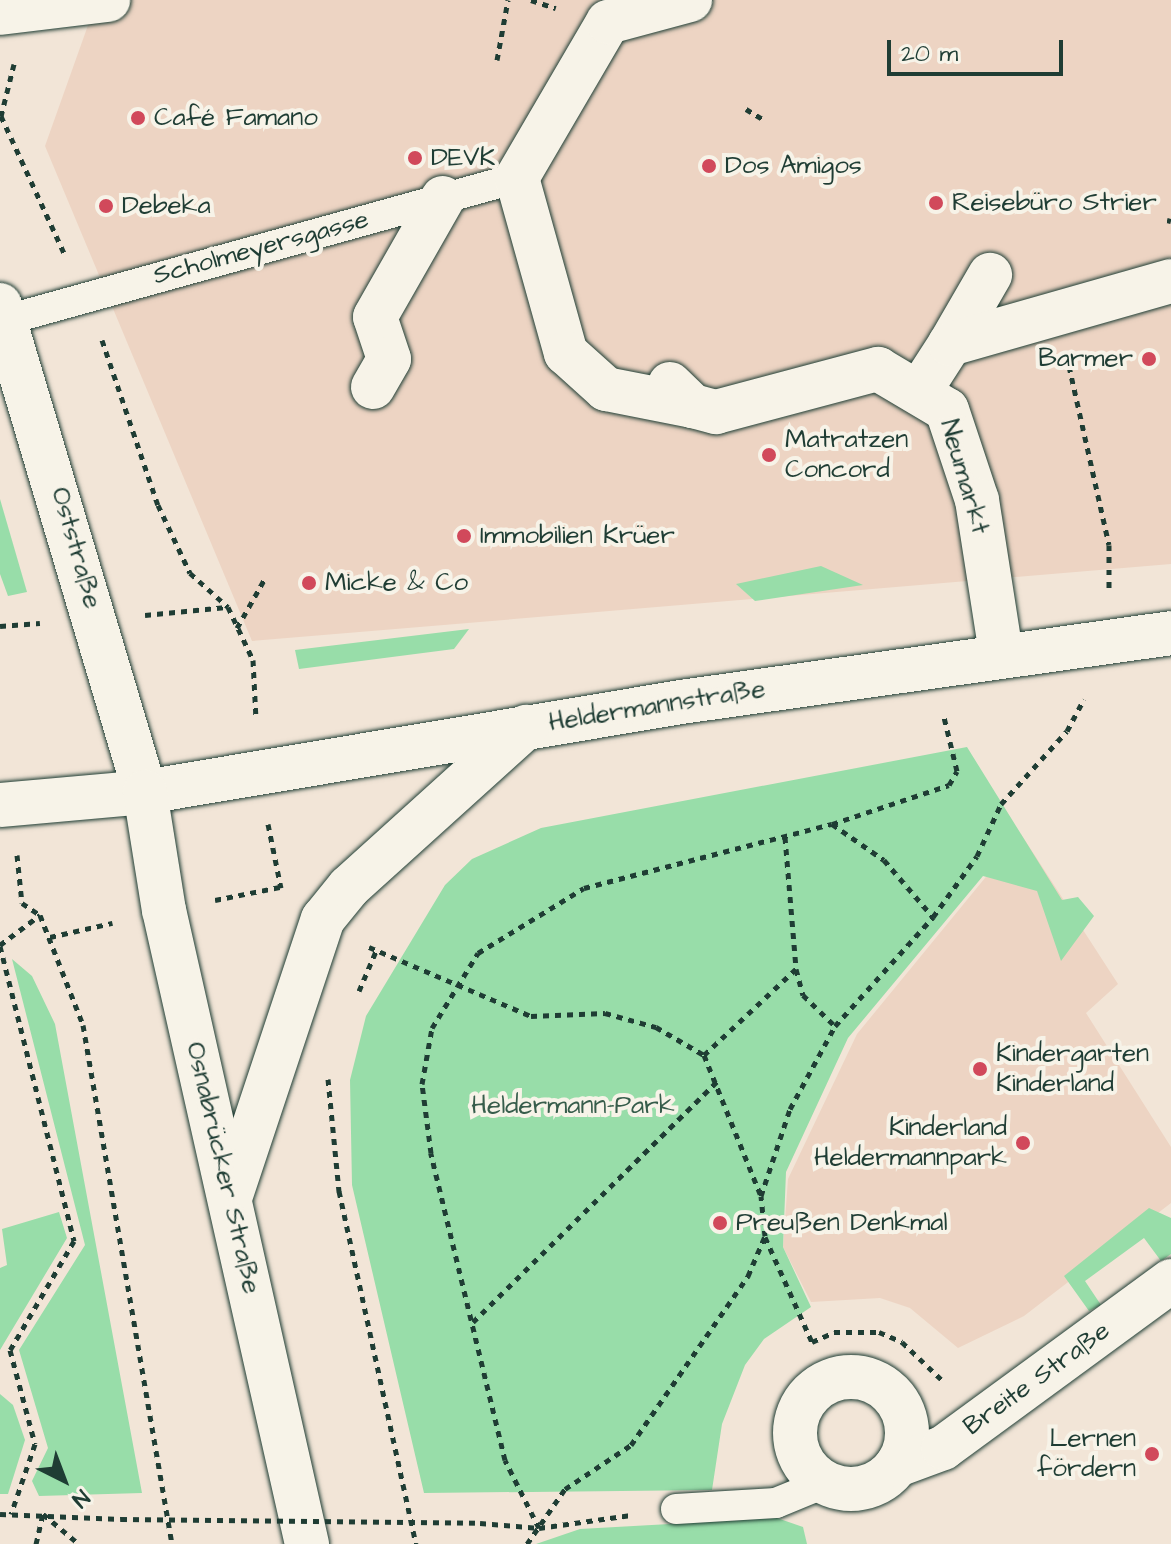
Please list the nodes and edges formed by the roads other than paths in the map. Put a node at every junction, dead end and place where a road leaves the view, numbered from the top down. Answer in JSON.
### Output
{"nodes":[{"id":1,"x":108,"y":0,"type":"edge"},
{"id":2,"x":690,"y":0,"type":"edge"},
{"id":3,"x":579,"y":9,"type":"edge"},
{"id":4,"x":0,"y":13,"type":"edge"},
{"id":5,"x":517,"y":178,"type":"junction"},
{"id":6,"x":443,"y":198,"type":"junction"},
{"id":7,"x":990,"y":275,"type":"dead end"},
{"id":8,"x":1169,"y":279,"type":"edge"},
{"id":9,"x":3,"y":313,"type":"edge"},
{"id":10,"x":950,"y":344,"type":"junction"},
{"id":11,"x":373,"y":387,"type":"dead end"},
{"id":12,"x":921,"y":389,"type":"junction"},
{"id":13,"x":1171,"y":633,"type":"edge"},
{"id":14,"x":1001,"y":653,"type":"junction"},
{"id":15,"x":526,"y":727,"type":"junction"},
{"id":16,"x":145,"y":792,"type":"junction"},
{"id":17,"x":0,"y":805,"type":"edge"},
{"id":18,"x":230,"y":1198,"type":"junction"},
{"id":19,"x":1171,"y":1281,"type":"edge"},
{"id":20,"x":897,"y":1465,"type":"junction"},
{"id":21,"x":825,"y":1483,"type":"junction"},
{"id":22,"x":676,"y":1509,"type":"road end"},
{"id":23,"x":307,"y":1544,"type":"edge"}],
"edges":[{"from":1,"to":4,"type":"street"},
{"from":2,"to":3,"type":"street"},
{"from":3,"to":5,"type":"street"},
{"from":5,"to":6,"type":"lane","name":"Scholmeyersgasse"},
{"from":5,"to":12,"type":"street","name":"Neumarkt"},
{"from":6,"to":9,"type":"lane","name":"Scholmeyersgasse"},
{"from":6,"to":11,"type":"street"},
{"from":7,"to":10,"type":"street"},
{"from":8,"to":10,"type":"street"},
{"from":9,"to":16,"type":"street","name":"Oststraße"},
{"from":10,"to":12,"type":"street"},
{"from":12,"to":14,"type":"street","name":"Neumarkt"},
{"from":13,"to":14,"type":"street","name":"Heldermannstraße"},
{"from":14,"to":15,"type":"street","name":"Heldermannstraße"},
{"from":15,"to":16,"type":"street","name":"Heldermannstraße"},
{"from":15,"to":18,"type":"street"},
{"from":16,"to":17,"type":"street","name":"Heldermannstraße"},
{"from":16,"to":18,"type":"street","name":"Osnabrücker Straße"},
{"from":18,"to":23,"type":"street","name":"Osnabrücker Straße"},
{"from":19,"to":20,"type":"street","name":"Breite Straße"},
{"from":20,"to":21,"type":"street","name":"Breite Straße"},
{"from":20,"to":21,"type":"street"},
{"from":21,"to":22,"type":"lane","name":"Breite Straße"}]}
